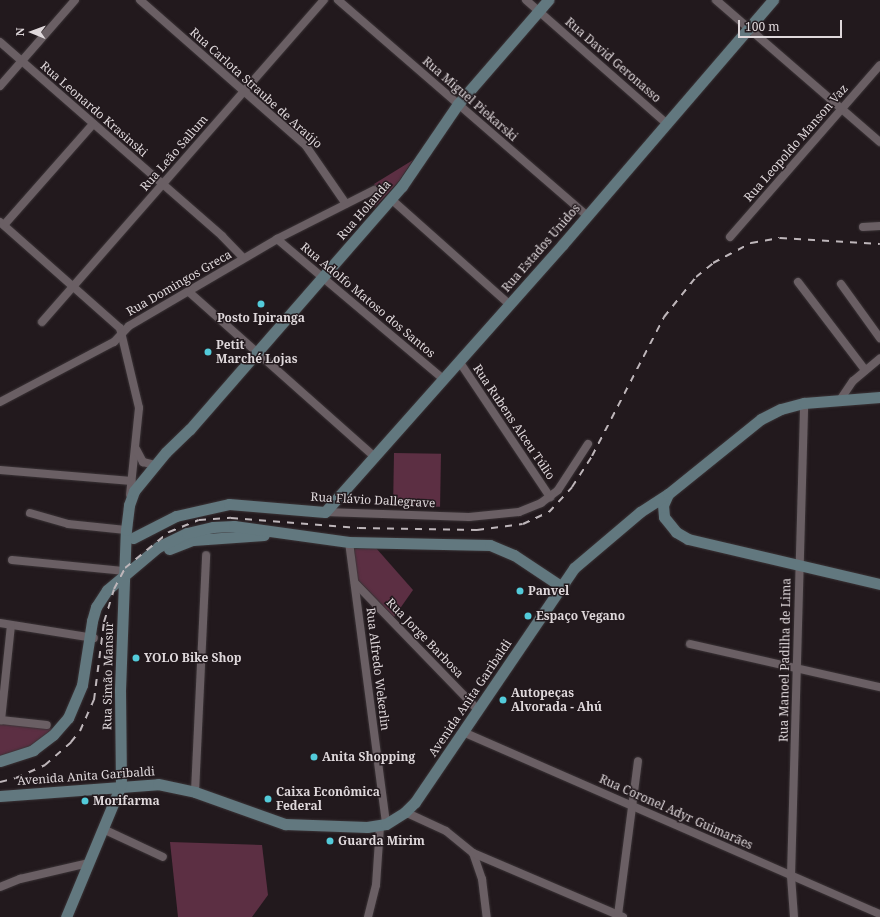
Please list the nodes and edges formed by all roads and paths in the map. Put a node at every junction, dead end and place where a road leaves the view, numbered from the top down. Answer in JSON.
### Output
{"nodes":[{"id":1,"x":75,"y":0,"type":"edge"},
{"id":2,"x":140,"y":0,"type":"edge"},
{"id":3,"x":324,"y":0,"type":"edge"},
{"id":4,"x":338,"y":0,"type":"edge"},
{"id":5,"x":526,"y":0,"type":"edge"},
{"id":6,"x":548,"y":0,"type":"edge"},
{"id":7,"x":716,"y":0,"type":"edge"},
{"id":8,"x":773,"y":0,"type":"edge"},
{"id":9,"x":538,"y":10,"type":"junction"},
{"id":10,"x":749,"y":28,"type":"junction"},
{"id":11,"x":0,"y":42,"type":"edge"},
{"id":12,"x":22,"y":61,"type":"junction"},
{"id":13,"x":880,"y":65,"type":"edge"},
{"id":14,"x":0,"y":86,"type":"edge"},
{"id":15,"x":244,"y":91,"type":"junction"},
{"id":16,"x":458,"y":104,"type":"junction"},
{"id":17,"x":842,"y":109,"type":"junction"},
{"id":18,"x":666,"y":122,"type":"junction"},
{"id":19,"x":93,"y":124,"type":"junction"},
{"id":20,"x":880,"y":142,"type":"edge"},
{"id":21,"x":163,"y":184,"type":"junction"},
{"id":22,"x":374,"y":190,"type":"dead end"},
{"id":23,"x":391,"y":199,"type":"junction"},
{"id":24,"x":346,"y":204,"type":"junction"},
{"id":25,"x":587,"y":216,"type":"junction"},
{"id":26,"x":2,"y":223,"type":"edge"},
{"id":27,"x":863,"y":226,"type":"dead end"},
{"id":28,"x":880,"y":226,"type":"edge"},
{"id":29,"x":730,"y":237,"type":"dead end"},
{"id":30,"x":277,"y":239,"type":"junction"},
{"id":31,"x":243,"y":258,"type":"junction"},
{"id":32,"x":323,"y":277,"type":"junction"},
{"id":33,"x":798,"y":282,"type":"dead end"},
{"id":34,"x":841,"y":284,"type":"dead end"},
{"id":35,"x":74,"y":286,"type":"junction"},
{"id":36,"x":189,"y":292,"type":"junction"},
{"id":37,"x":509,"y":304,"type":"junction"},
{"id":38,"x":42,"y":322,"type":"dead end"},
{"id":39,"x":122,"y":333,"type":"junction"},
{"id":40,"x":880,"y":338,"type":"edge"},
{"id":41,"x":257,"y":352,"type":"junction"},
{"id":42,"x":880,"y":358,"type":"edge"},
{"id":43,"x":458,"y":361,"type":"junction"},
{"id":44,"x":865,"y":370,"type":"junction"},
{"id":45,"x":443,"y":379,"type":"junction"},
{"id":46,"x":880,"y":397,"type":"edge"},
{"id":47,"x":840,"y":400,"type":"junction"},
{"id":48,"x":0,"y":402,"type":"edge"},
{"id":49,"x":804,"y":404,"type":"junction"},
{"id":50,"x":190,"y":429,"type":"junction"},
{"id":51,"x":588,"y":444,"type":"dead end"},
{"id":52,"x":136,"y":446,"type":"junction"},
{"id":53,"x":374,"y":456,"type":"junction"},
{"id":54,"x":155,"y":465,"type":"junction"},
{"id":55,"x":0,"y":470,"type":"edge"},
{"id":56,"x":132,"y":481,"type":"junction"},
{"id":57,"x":668,"y":494,"type":"junction"},
{"id":58,"x":550,"y":497,"type":"junction"},
{"id":59,"x":132,"y":506,"type":"junction"},
{"id":60,"x":325,"y":512,"type":"junction"},
{"id":61,"x":30,"y":513,"type":"dead end"},
{"id":62,"x":664,"y":517,"type":"junction"},
{"id":63,"x":130,"y":534,"type":"junction"},
{"id":64,"x":278,"y":534,"type":"junction"},
{"id":65,"x":349,"y":542,"type":"junction"},
{"id":66,"x":129,"y":555,"type":"junction"},
{"id":67,"x":206,"y":555,"type":"dead end"},
{"id":68,"x":12,"y":560,"type":"dead end"},
{"id":69,"x":142,"y":560,"type":"junction"},
{"id":70,"x":799,"y":565,"type":"junction"},
{"id":71,"x":125,"y":574,"type":"junction"},
{"id":72,"x":355,"y":583,"type":"junction"},
{"id":73,"x":880,"y":584,"type":"edge"},
{"id":74,"x":562,"y":587,"type":"junction"},
{"id":75,"x":0,"y":623,"type":"edge"},
{"id":76,"x":11,"y":625,"type":"junction"},
{"id":77,"x":92,"y":637,"type":"junction"},
{"id":78,"x":690,"y":644,"type":"dead end"},
{"id":79,"x":797,"y":668,"type":"junction"},
{"id":80,"x":880,"y":688,"type":"edge"},
{"id":81,"x":478,"y":710,"type":"junction"},
{"id":82,"x":47,"y":725,"type":"dead end"},
{"id":83,"x":463,"y":732,"type":"junction"},
{"id":84,"x":0,"y":761,"type":"edge"},
{"id":85,"x":638,"y":761,"type":"dead end"},
{"id":86,"x":0,"y":768,"type":"edge"},
{"id":87,"x":121,"y":785,"type":"junction"},
{"id":88,"x":195,"y":792,"type":"junction"},
{"id":89,"x":0,"y":796,"type":"edge"},
{"id":90,"x":632,"y":806,"type":"junction"},
{"id":91,"x":405,"y":812,"type":"junction"},
{"id":92,"x":383,"y":825,"type":"junction"},
{"id":93,"x":103,"y":830,"type":"junction"},
{"id":94,"x":474,"y":853,"type":"junction"},
{"id":95,"x":163,"y":857,"type":"dead end"},
{"id":96,"x":89,"y":863,"type":"junction"},
{"id":97,"x":791,"y":876,"type":"junction"},
{"id":98,"x":0,"y":887,"type":"edge"},
{"id":99,"x":880,"y":914,"type":"edge"},
{"id":100,"x":621,"y":916,"type":"edge"},
{"id":101,"x":66,"y":917,"type":"edge"},
{"id":102,"x":368,"y":917,"type":"edge"},
{"id":103,"x":487,"y":917,"type":"edge"},
{"id":104,"x":794,"y":917,"type":"edge"}],
"edges":[{"from":1,"to":12,"type":"street"},
{"from":2,"to":15,"type":"street","name":"Rua Carlota Straube de Araújo"},
{"from":3,"to":15,"type":"street","name":"Rua Leão Sallum"},
{"from":4,"to":16,"type":"street","name":"Rua Miguel Piekarski"},
{"from":5,"to":9,"type":"street","name":"Rua David Geronasso"},
{"from":6,"to":9,"type":"main road","name":"Rua Holanda"},
{"from":7,"to":10,"type":"street"},
{"from":8,"to":10,"type":"main road","name":"Rua Estados Unidos"},
{"from":9,"to":16,"type":"main road","name":"Rua Holanda"},
{"from":9,"to":18,"type":"street","name":"Rua David Geronasso"},
{"from":10,"to":17,"type":"street"},
{"from":10,"to":18,"type":"main road","name":"Rua Estados Unidos"},
{"from":11,"to":12,"type":"street","name":"Rua Leonardo Krasinski"},
{"from":12,"to":14,"type":"street"},
{"from":12,"to":19,"type":"street","name":"Rua Leonardo Krasinski"},
{"from":13,"to":17,"type":"street","name":"Rua Leopoldo Manson Vaz"},
{"from":15,"to":21,"type":"street","name":"Rua Leão Sallum"},
{"from":15,"to":24,"type":"street","name":"Rua Carlota Straube de Araújo"},
{"from":16,"to":23,"type":"main road","name":"Rua Holanda"},
{"from":16,"to":25,"type":"street","name":"Rua Miguel Piekarski"},
{"from":17,"to":20,"type":"street"},
{"from":17,"to":29,"type":"street","name":"Rua Leopoldo Manson Vaz"},
{"from":18,"to":25,"type":"main road","name":"Rua Estados Unidos"},
{"from":19,"to":21,"type":"street","name":"Rua Leonardo Krasinski"},
{"from":19,"to":26,"type":"street"},
{"from":21,"to":31,"type":"street","name":"Rua Leonardo Krasinski"},
{"from":21,"to":35,"type":"street","name":"Rua Leão Sallum"},
{"from":22,"to":24,"type":"street","name":"Rua Domingos Greca"},
{"from":23,"to":32,"type":"main road","name":"Rua Holanda"},
{"from":23,"to":37,"type":"street"},
{"from":24,"to":30,"type":"street","name":"Rua Domingos Greca"},
{"from":25,"to":37,"type":"main road","name":"Rua Estados Unidos"},
{"from":26,"to":35,"type":"street"},
{"from":27,"to":28,"type":"street"},
{"from":30,"to":31,"type":"street","name":"Rua Domingos Greca"},
{"from":30,"to":32,"type":"street","name":"Rua Adolfo Matoso dos Santos"},
{"from":31,"to":36,"type":"street","name":"Rua Domingos Greca"},
{"from":32,"to":41,"type":"main road","name":"Rua Holanda"},
{"from":32,"to":45,"type":"street","name":"Rua Adolfo Matoso dos Santos"},
{"from":33,"to":44,"type":"street"},
{"from":34,"to":40,"type":"street"},
{"from":35,"to":38,"type":"street","name":"Rua Leão Sallum"},
{"from":35,"to":39,"type":"street"},
{"from":36,"to":39,"type":"street","name":"Rua Domingos Greca"},
{"from":36,"to":41,"type":"street"},
{"from":37,"to":43,"type":"main road","name":"Rua Estados Unidos"},
{"from":39,"to":48,"type":"street","name":"Rua Domingos Greca"},
{"from":39,"to":52,"type":"street","name":"Rua Simão Mansur"},
{"from":41,"to":50,"type":"main road","name":"Rua Holanda"},
{"from":41,"to":53,"type":"street"},
{"from":42,"to":44,"type":"street"},
{"from":43,"to":45,"type":"main road","name":"Rua Estados Unidos"},
{"from":43,"to":58,"type":"street","name":"Rua Rubens Alceu Túlio"},
{"from":44,"to":47,"type":"street"},
{"from":45,"to":53,"type":"main road","name":"Rua Estados Unidos"},
{"from":46,"to":47,"type":"main road","name":"Avenida Anita Garibaldi"},
{"from":47,"to":49,"type":"main road","name":"Avenida Anita Garibaldi"},
{"from":49,"to":57,"type":"main road","name":"Avenida Anita Garibaldi"},
{"from":49,"to":70,"type":"street","name":"Rua Manoel Padilha de Lima"},
{"from":50,"to":54,"type":"main road","name":"Rua Holanda"},
{"from":50,"to":59,"type":"main road","name":"Rua Holanda"},
{"from":51,"to":58,"type":"street","name":"Rua Flávio Dallegrave"},
{"from":52,"to":54,"type":"street"},
{"from":52,"to":56,"type":"street","name":"Rua Simão Mansur"},
{"from":53,"to":60,"type":"main road","name":"Rua Estados Unidos"},
{"from":54,"to":59,"type":"main road","name":"Rua Holanda"},
{"from":55,"to":56,"type":"street"},
{"from":56,"to":59,"type":"street","name":"Rua Simão Mansur"},
{"from":57,"to":62,"type":"main road"},
{"from":57,"to":74,"type":"main road","name":"Avenida Anita Garibaldi"},
{"from":58,"to":60,"type":"street","name":"Rua Flávio Dallegrave"},
{"from":59,"to":63,"type":"main road","name":"Rua Simão Mansur"},
{"from":60,"to":63,"type":"main road","name":"Rua Flávio Dallegrave"},
{"from":61,"to":63,"type":"street"},
{"from":62,"to":70,"type":"main road"},
{"from":62,"to":74,"type":"main road","name":"Avenida Anita Garibaldi"},
{"from":63,"to":66,"type":"main road","name":"Rua Simão Mansur"},
{"from":63,"to":71,"type":"main road","name":"Rua Simão Mansur"},
{"from":64,"to":65,"type":"main road"},
{"from":64,"to":69,"type":"main road"},
{"from":64,"to":71,"type":"main road"},
{"from":65,"to":72,"type":"street","name":"Rua Alfredo Wekerlin"},
{"from":65,"to":74,"type":"main road"},
{"from":66,"to":69,"type":"main road"},
{"from":66,"to":71,"type":"main road","name":"Rua Simão Mansur"},
{"from":67,"to":88,"type":"street"},
{"from":68,"to":71,"type":"street"},
{"from":69,"to":71,"type":"main road"},
{"from":70,"to":73,"type":"main road"},
{"from":70,"to":79,"type":"street","name":"Rua Manoel Padilha de Lima"},
{"from":71,"to":77,"type":"main road"},
{"from":71,"to":87,"type":"main road","name":"Rua Simão Mansur"},
{"from":72,"to":81,"type":"street","name":"Rua Jorge Barbosa"},
{"from":72,"to":92,"type":"street","name":"Rua Alfredo Wekerlin"},
{"from":74,"to":81,"type":"main road","name":"Avenida Anita Garibaldi"},
{"from":75,"to":76,"type":"street"},
{"from":76,"to":77,"type":"street"},
{"from":76,"to":82,"type":"street"},
{"from":77,"to":84,"type":"main road"},
{"from":77,"to":86,"type":"main road"},
{"from":78,"to":79,"type":"street"},
{"from":79,"to":80,"type":"street"},
{"from":79,"to":97,"type":"street","name":"Rua Manoel Padilha de Lima"},
{"from":81,"to":83,"type":"main road","name":"Avenida Anita Garibaldi"},
{"from":83,"to":90,"type":"street","name":"Rua Coronel Adyr Guimarães"},
{"from":83,"to":91,"type":"main road","name":"Avenida Anita Garibaldi"},
{"from":85,"to":90,"type":"street"},
{"from":87,"to":88,"type":"main road","name":"Avenida Anita Garibaldi"},
{"from":87,"to":89,"type":"main road","name":"Avenida Anita Garibaldi"},
{"from":87,"to":93,"type":"main road"},
{"from":88,"to":92,"type":"main road","name":"Avenida Anita Garibaldi"},
{"from":90,"to":97,"type":"street","name":"Rua Coronel Adyr Guimarães"},
{"from":90,"to":100,"type":"street"},
{"from":91,"to":92,"type":"main road","name":"Avenida Anita Garibaldi"},
{"from":91,"to":94,"type":"street"},
{"from":92,"to":102,"type":"street","name":"Rua Alfredo Wekerlin"},
{"from":93,"to":95,"type":"street"},
{"from":93,"to":96,"type":"main road"},
{"from":94,"to":100,"type":"street"},
{"from":94,"to":103,"type":"street"},
{"from":96,"to":98,"type":"street"},
{"from":96,"to":101,"type":"main road"},
{"from":97,"to":99,"type":"street","name":"Rua Coronel Adyr Guimarães"},
{"from":97,"to":104,"type":"street","name":"Rua Manoel Padilha de Lima"}]}
